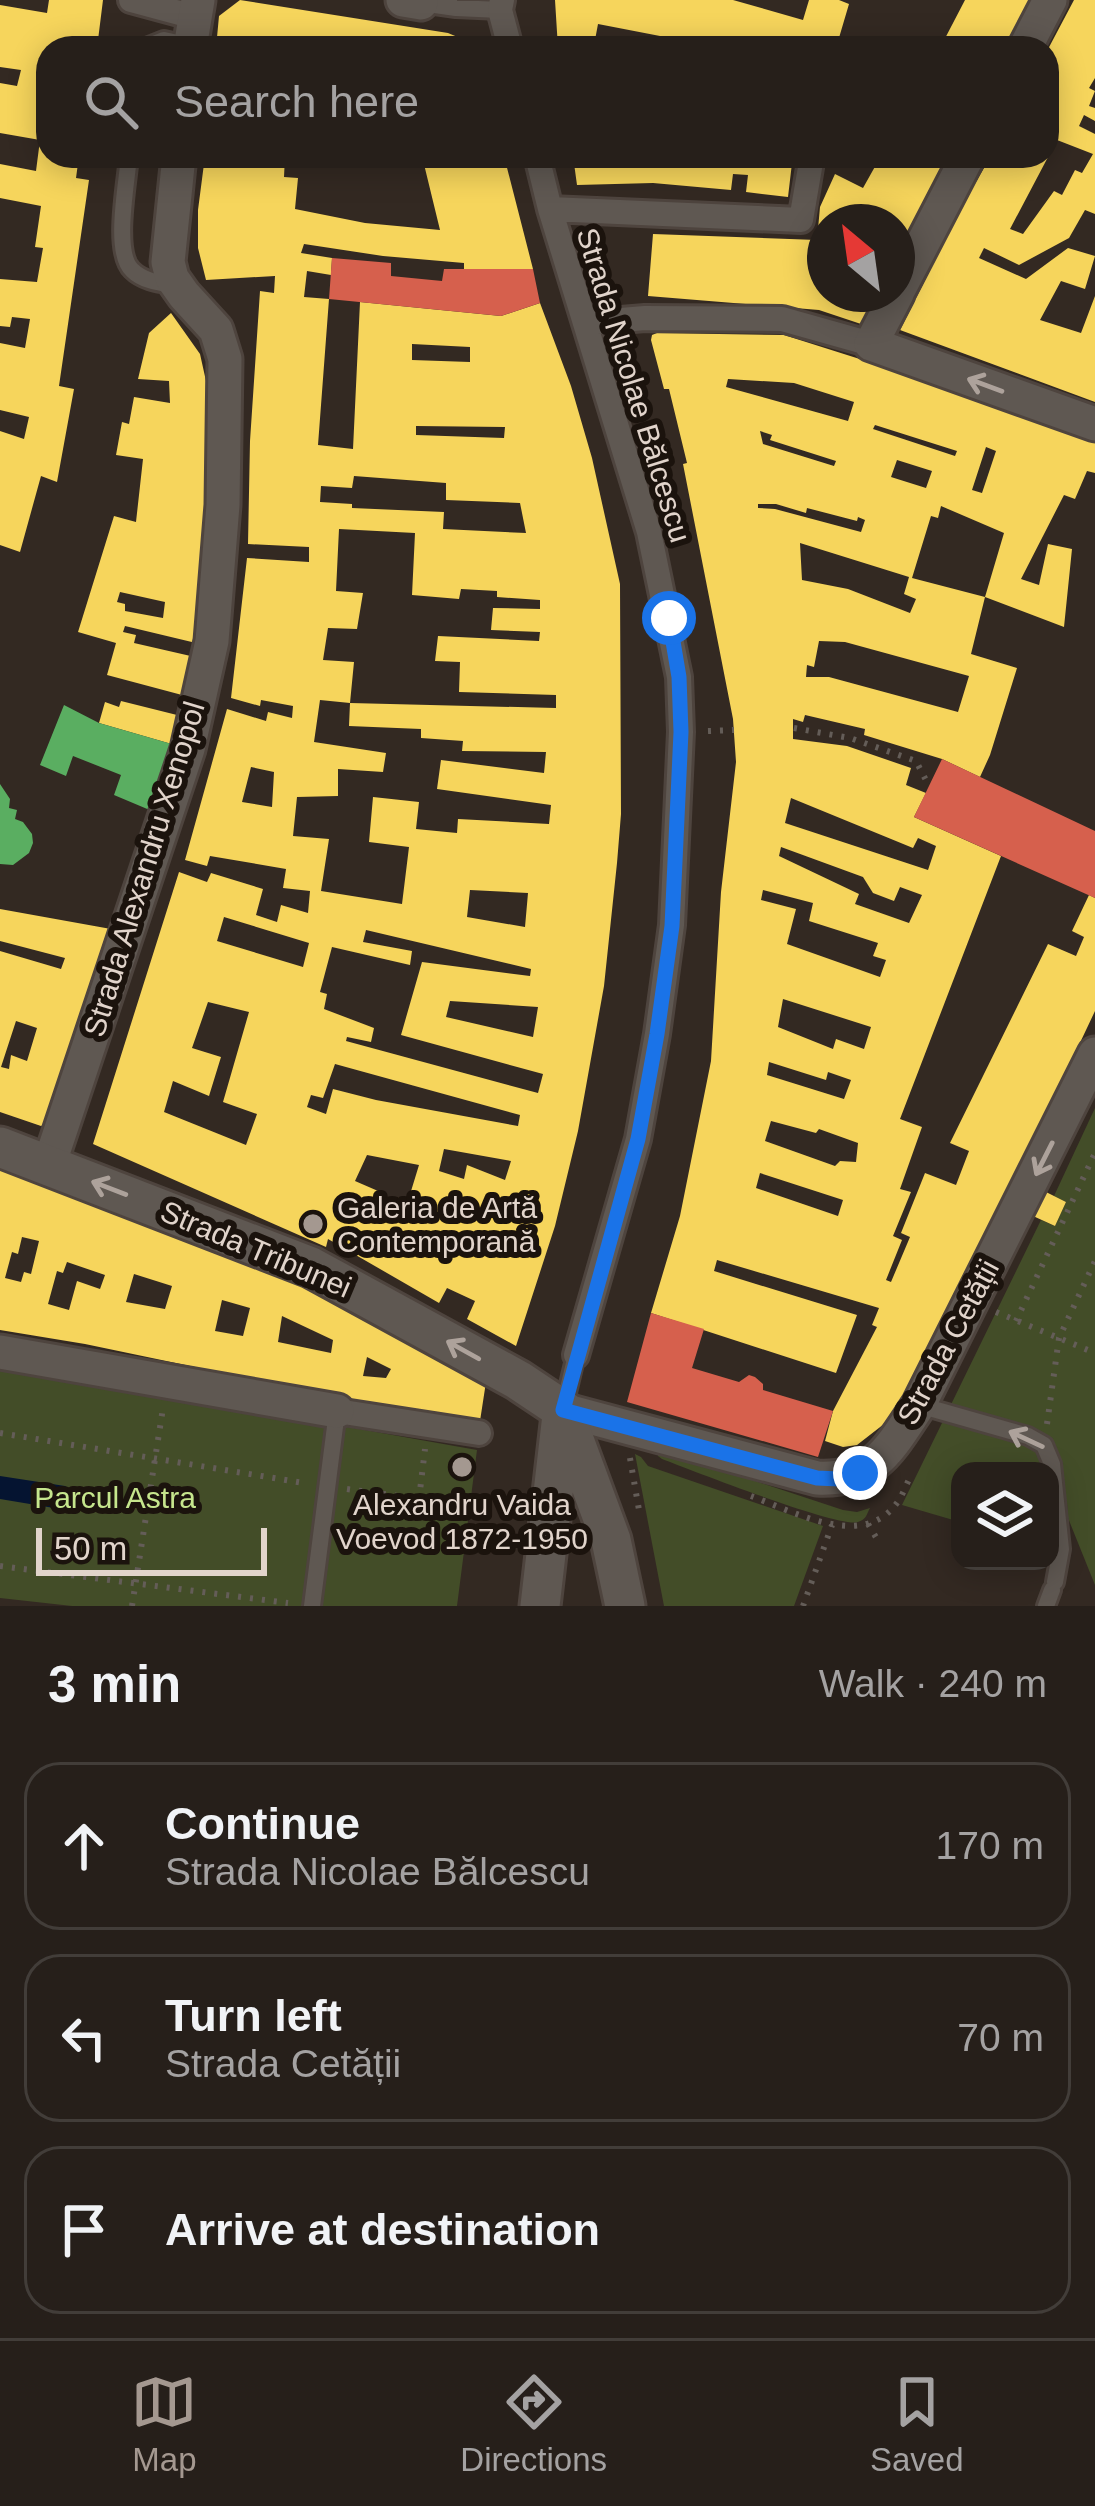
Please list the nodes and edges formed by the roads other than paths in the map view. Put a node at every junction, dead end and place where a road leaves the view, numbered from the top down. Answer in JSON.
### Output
{"nodes":[{"id":1,"x":131,"y":0,"type":"edge"},
{"id":2,"x":1049,"y":0,"type":"edge"},
{"id":3,"x":412,"y":1,"type":"edge"},
{"id":4,"x":501,"y":5,"type":"edge"},
{"id":5,"x":193,"y":28,"type":"edge"},
{"id":6,"x":507,"y":36,"type":"edge"},
{"id":7,"x":1030,"y":36,"type":"edge"},
{"id":8,"x":128,"y":168,"type":"edge"},
{"id":9,"x":178,"y":168,"type":"edge"},
{"id":10,"x":540,"y":168,"type":"edge"},
{"id":11,"x":810,"y":168,"type":"edge"},
{"id":12,"x":962,"y":168,"type":"edge"},
{"id":13,"x":550,"y":209,"type":"junction"},
{"id":14,"x":915,"y":259,"type":"edge"},
{"id":15,"x":178,"y":286,"type":"junction"},
{"id":16,"x":888,"y":312,"type":"edge"},
{"id":17,"x":585,"y":323,"type":"junction"},
{"id":18,"x":871,"y":344,"type":"junction"},
{"id":19,"x":1095,"y":424,"type":"edge"},
{"id":20,"x":1095,"y":1054,"type":"edge"},
{"id":21,"x":0,"y":1147,"type":"edge"},
{"id":22,"x":49,"y":1166,"type":"junction"},
{"id":23,"x":0,"y":1352,"type":"edge"},
{"id":24,"x":577,"y":1355,"type":"joint"},
{"id":25,"x":919,"y":1405,"type":"junction"},
{"id":26,"x":563,"y":1410,"type":"junction"},
{"id":27,"x":337,"y":1411,"type":"junction"},
{"id":28,"x":479,"y":1433,"type":"dead end"},
{"id":29,"x":611,"y":1540,"type":"junction"},
{"id":30,"x":547,"y":1554,"type":"junction"},
{"id":31,"x":1051,"y":1593,"type":"edge"},
{"id":32,"x":315,"y":1606,"type":"edge"},
{"id":33,"x":540,"y":1606,"type":"edge"},
{"id":34,"x":625,"y":1606,"type":"edge"}],
"edges":[{"from":1,"to":5,"type":"street"},
{"from":2,"to":7,"type":"street"},
{"from":3,"to":4,"type":"lane"},
{"from":4,"to":6,"type":"street"},
{"from":8,"to":15,"type":"lane"},
{"from":9,"to":15,"type":"street"},
{"from":10,"to":13,"type":"street","name":"Strada Nicolae Bălcescu"},
{"from":11,"to":13,"type":"street"},
{"from":12,"to":14,"type":"street"},
{"from":13,"to":17,"type":"street","name":"Strada Nicolae Bălcescu"},
{"from":15,"to":22,"type":"street","name":"Strada Alexandru Xenopol"},
{"from":16,"to":18,"type":"street"},
{"from":17,"to":18,"type":"street"},
{"from":17,"to":24,"type":"street","name":"Strada Nicolae Bălcescu"},
{"from":19,"to":18,"type":"street","one_way":true},
{"from":20,"to":25,"type":"street","name":"Strada Cetății","one_way":true},
{"from":21,"to":22,"type":"street","name":"Strada Tribunei"},
{"from":26,"to":22,"type":"street","name":"Strada Tribunei","one_way":true},
{"from":23,"to":27,"type":"street"},
{"from":24,"to":26,"type":"lane","name":"Strada Nicolae Bălcescu"},
{"from":25,"to":26,"type":"street","name":"Strada Cetății"},
{"from":31,"to":25,"type":"lane","one_way":true},
{"from":26,"to":29,"type":"street"},
{"from":26,"to":30,"type":"street"},
{"from":27,"to":28,"type":"street"},
{"from":27,"to":32,"type":"lane"},
{"from":29,"to":30,"type":"street"},
{"from":29,"to":34,"type":"street"},
{"from":30,"to":33,"type":"street"}]}
